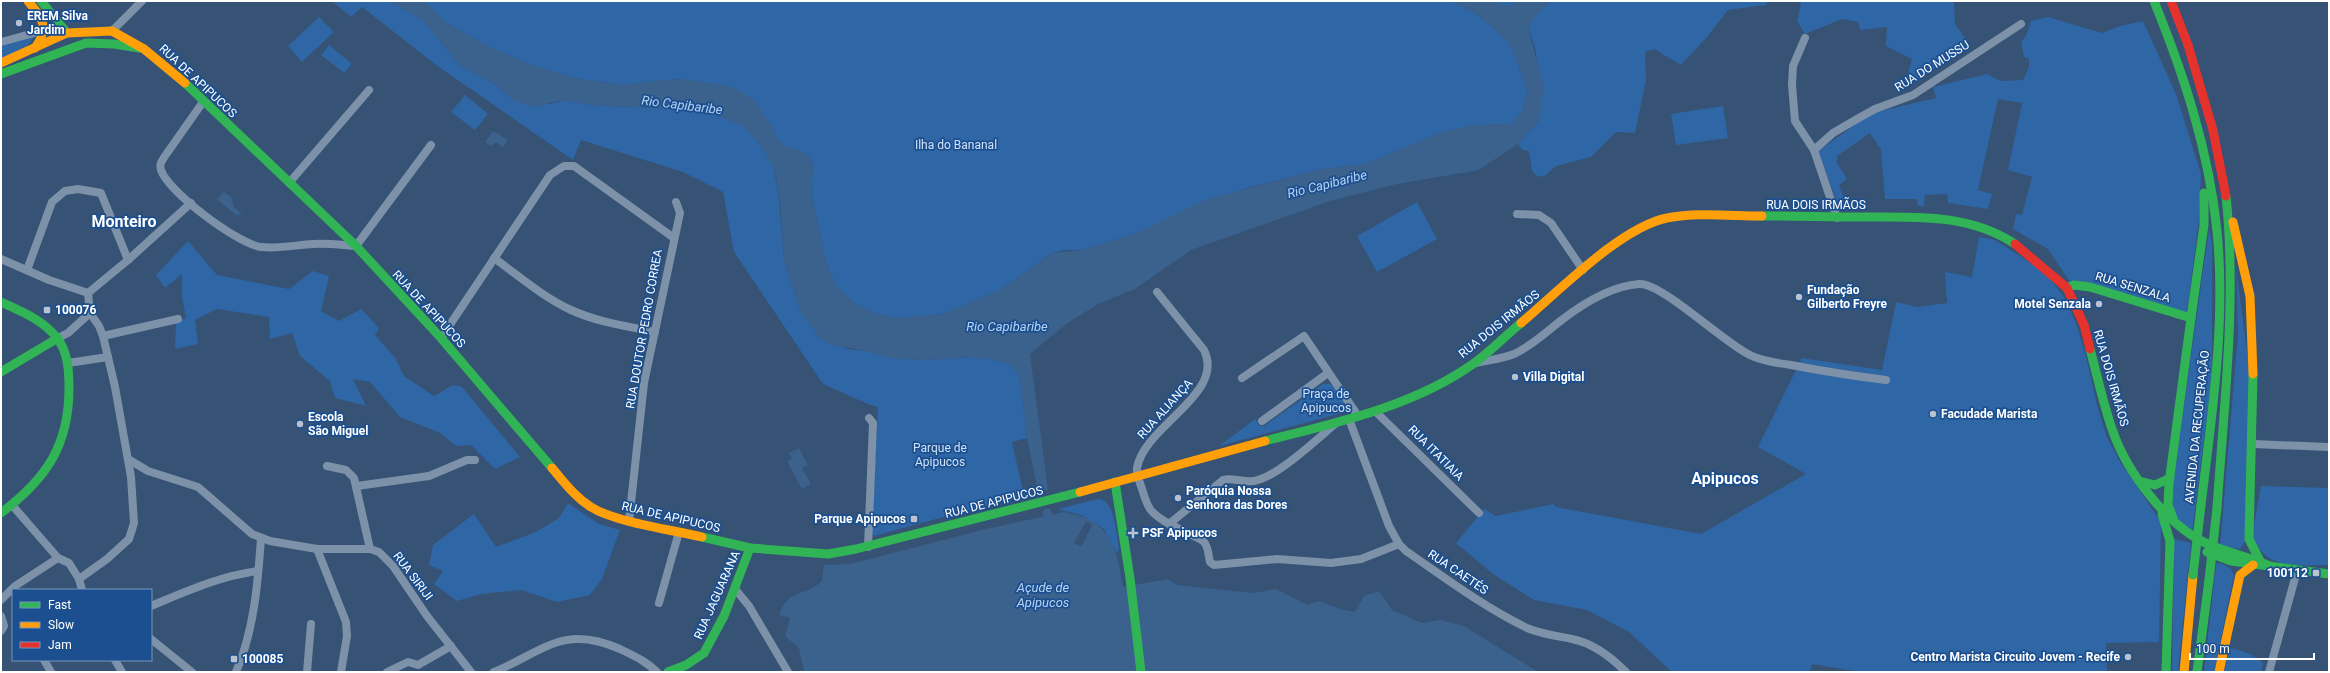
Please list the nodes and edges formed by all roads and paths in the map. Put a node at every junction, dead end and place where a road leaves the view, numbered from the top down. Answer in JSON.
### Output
{"nodes":[{"id":1,"x":28,"y":1,"type":"edge"},
{"id":2,"x":41,"y":1,"type":"edge"},
{"id":3,"x":142,"y":1,"type":"edge"},
{"id":4,"x":2154,"y":1,"type":"edge"},
{"id":5,"x":2171,"y":1,"type":"edge"},
{"id":6,"x":2021,"y":24,"type":"dead end"},
{"id":7,"x":45,"y":30,"type":"junction"},
{"id":8,"x":112,"y":31,"type":"junction"},
{"id":9,"x":67,"y":33,"type":"junction"},
{"id":10,"x":1805,"y":38,"type":"dead end"},
{"id":11,"x":1,"y":42,"type":"edge"},
{"id":12,"x":35,"y":48,"type":"junction"},
{"id":13,"x":144,"y":48,"type":"junction"},
{"id":14,"x":1,"y":63,"type":"edge"},
{"id":15,"x":19,"y":69,"type":"junction"},
{"id":16,"x":1,"y":74,"type":"edge"},
{"id":17,"x":369,"y":90,"type":"dead end"},
{"id":18,"x":203,"y":102,"type":"junction"},
{"id":19,"x":431,"y":145,"type":"dead end"},
{"id":20,"x":1814,"y":150,"type":"junction"},
{"id":21,"x":2204,"y":156,"type":"junction"},
{"id":22,"x":289,"y":183,"type":"junction"},
{"id":23,"x":2226,"y":198,"type":"junction"},
{"id":24,"x":676,"y":202,"type":"dead end"},
{"id":25,"x":191,"y":203,"type":"junction"},
{"id":26,"x":1517,"y":214,"type":"dead end"},
{"id":27,"x":1837,"y":218,"type":"junction"},
{"id":28,"x":674,"y":238,"type":"junction"},
{"id":29,"x":356,"y":246,"type":"junction"},
{"id":30,"x":494,"y":258,"type":"junction"},
{"id":31,"x":1,"y":259,"type":"edge"},
{"id":32,"x":128,"y":260,"type":"junction"},
{"id":33,"x":27,"y":270,"type":"junction"},
{"id":34,"x":1583,"y":270,"type":"junction"},
{"id":35,"x":2067,"y":288,"type":"junction"},
{"id":36,"x":1157,"y":292,"type":"dead end"},
{"id":37,"x":88,"y":293,"type":"junction"},
{"id":38,"x":1,"y":302,"type":"edge"},
{"id":39,"x":90,"y":314,"type":"junction"},
{"id":40,"x":178,"y":318,"type":"dead end"},
{"id":41,"x":2191,"y":318,"type":"junction"},
{"id":42,"x":655,"y":332,"type":"junction"},
{"id":43,"x":103,"y":336,"type":"junction"},
{"id":44,"x":58,"y":338,"type":"junction"},
{"id":45,"x":441,"y":338,"type":"junction"},
{"id":46,"x":108,"y":357,"type":"junction"},
{"id":47,"x":68,"y":363,"type":"junction"},
{"id":48,"x":1473,"y":364,"type":"junction"},
{"id":49,"x":1,"y":372,"type":"edge"},
{"id":50,"x":1328,"y":373,"type":"junction"},
{"id":51,"x":1242,"y":378,"type":"dead end"},
{"id":52,"x":1886,"y":380,"type":"dead end"},
{"id":53,"x":1372,"y":412,"type":"junction"},
{"id":54,"x":1358,"y":416,"type":"junction"},
{"id":55,"x":869,"y":418,"type":"dead end"},
{"id":56,"x":1349,"y":419,"type":"junction"},
{"id":57,"x":1262,"y":421,"type":"dead end"},
{"id":58,"x":1335,"y":424,"type":"junction"},
{"id":59,"x":2253,"y":444,"type":"junction"},
{"id":60,"x":2329,"y":447,"type":"edge"},
{"id":61,"x":128,"y":459,"type":"junction"},
{"id":62,"x":475,"y":460,"type":"dead end"},
{"id":63,"x":327,"y":466,"type":"dead end"},
{"id":64,"x":1138,"y":476,"type":"junction"},
{"id":65,"x":2170,"y":478,"type":"junction"},
{"id":66,"x":2138,"y":481,"type":"junction"},
{"id":67,"x":1115,"y":482,"type":"junction"},
{"id":68,"x":357,"y":486,"type":"junction"},
{"id":69,"x":2156,"y":504,"type":"junction"},
{"id":70,"x":12,"y":505,"type":"junction"},
{"id":71,"x":1,"y":513,"type":"edge"},
{"id":72,"x":1479,"y":513,"type":"dead end"},
{"id":73,"x":2162,"y":514,"type":"junction"},
{"id":74,"x":628,"y":520,"type":"junction"},
{"id":75,"x":2176,"y":523,"type":"junction"},
{"id":76,"x":1169,"y":524,"type":"junction"},
{"id":77,"x":679,"y":532,"type":"junction"},
{"id":78,"x":2183,"y":535,"type":"junction"},
{"id":79,"x":261,"y":538,"type":"junction"},
{"id":80,"x":2249,"y":538,"type":"junction"},
{"id":81,"x":2170,"y":541,"type":"junction"},
{"id":82,"x":1399,"y":544,"type":"junction"},
{"id":83,"x":868,"y":547,"type":"junction"},
{"id":84,"x":750,"y":548,"type":"junction"},
{"id":85,"x":316,"y":549,"type":"junction"},
{"id":86,"x":370,"y":549,"type":"junction"},
{"id":87,"x":2238,"y":554,"type":"junction"},
{"id":88,"x":58,"y":558,"type":"junction"},
{"id":89,"x":2231,"y":561,"type":"junction"},
{"id":90,"x":2257,"y":563,"type":"junction"},
{"id":91,"x":258,"y":571,"type":"junction"},
{"id":92,"x":2297,"y":571,"type":"junction"},
{"id":93,"x":2329,"y":574,"type":"edge"},
{"id":94,"x":2240,"y":577,"type":"junction"},
{"id":95,"x":79,"y":579,"type":"junction"},
{"id":96,"x":82,"y":589,"type":"edge"},
{"id":97,"x":735,"y":589,"type":"junction"},
{"id":98,"x":1,"y":600,"type":"edge"},
{"id":99,"x":659,"y":603,"type":"dead end"},
{"id":100,"x":152,"y":606,"type":"edge"},
{"id":101,"x":1,"y":616,"type":"edge"},
{"id":102,"x":12,"y":624,"type":"edge"},
{"id":103,"x":311,"y":624,"type":"dead end"},
{"id":104,"x":2,"y":629,"type":"edge"},
{"id":105,"x":152,"y":640,"type":"edge"},
{"id":106,"x":451,"y":646,"type":"junction"},
{"id":107,"x":45,"y":661,"type":"edge"},
{"id":108,"x":116,"y":661,"type":"edge"},
{"id":109,"x":51,"y":672,"type":"edge"},
{"id":110,"x":122,"y":672,"type":"edge"},
{"id":111,"x":192,"y":672,"type":"edge"},
{"id":112,"x":236,"y":672,"type":"edge"},
{"id":113,"x":306,"y":672,"type":"edge"},
{"id":114,"x":341,"y":672,"type":"edge"},
{"id":115,"x":387,"y":672,"type":"edge"},
{"id":116,"x":471,"y":672,"type":"edge"},
{"id":117,"x":494,"y":672,"type":"edge"},
{"id":118,"x":657,"y":672,"type":"edge"},
{"id":119,"x":670,"y":672,"type":"edge"},
{"id":120,"x":788,"y":672,"type":"edge"},
{"id":121,"x":1141,"y":672,"type":"edge"},
{"id":122,"x":1626,"y":672,"type":"edge"},
{"id":123,"x":2166,"y":672,"type":"edge"},
{"id":124,"x":2184,"y":672,"type":"edge"},
{"id":125,"x":2198,"y":672,"type":"edge"},
{"id":126,"x":2219,"y":672,"type":"edge"},
{"id":127,"x":2269,"y":672,"type":"edge"}],
"edges":[{"from":1,"to":7,"type":"main road"},
{"from":2,"to":9,"type":"main road"},
{"from":3,"to":8,"type":"street"},
{"from":4,"to":21,"type":"main road","name":"AVENIDA DA RECUPERAÇÃO"},
{"from":5,"to":23,"type":"main road","name":"AVENIDA DA RECUPERAÇÃO"},
{"from":6,"to":20,"type":"street","name":"RUA DO MUSSU"},
{"from":7,"to":11,"type":"street"},
{"from":7,"to":12,"type":"main road"},
{"from":8,"to":9,"type":"main road"},
{"from":8,"to":13,"type":"main road","name":"RUA DE APIPUCOS"},
{"from":9,"to":12,"type":"main road"},
{"from":9,"to":15,"type":"main road"},
{"from":10,"to":20,"type":"street"},
{"from":12,"to":14,"type":"main road"},
{"from":13,"to":15,"type":"main road"},
{"from":13,"to":18,"type":"main road","name":"RUA DE APIPUCOS"},
{"from":15,"to":16,"type":"main road"},
{"from":17,"to":22,"type":"street"},
{"from":18,"to":22,"type":"main road","name":"RUA DE APIPUCOS"},
{"from":18,"to":25,"type":"street"},
{"from":19,"to":29,"type":"street"},
{"from":20,"to":27,"type":"street"},
{"from":21,"to":41,"type":"main road","name":"AVENIDA DA RECUPERAÇÃO"},
{"from":21,"to":124,"type":"main road","name":"AVENIDA DA RECUPERAÇÃO","bridge":true},
{"from":22,"to":29,"type":"main road","name":"RUA DE APIPUCOS"},
{"from":23,"to":59,"type":"main road","name":"AVENIDA DA RECUPERAÇÃO"},
{"from":23,"to":125,"type":"main road","name":"AVENIDA DA RECUPERAÇÃO","bridge":true},
{"from":24,"to":28,"type":"street","name":"RUA DOUTOR PEDRO CORREA"},
{"from":25,"to":29,"type":"street"},
{"from":25,"to":32,"type":"street"},
{"from":26,"to":34,"type":"street"},
{"from":27,"to":34,"type":"main road","name":"RUA DOIS IRMÃOS"},
{"from":27,"to":35,"type":"main road","name":"RUA DOIS IRMÃOS"},
{"from":28,"to":30,"type":"street"},
{"from":28,"to":42,"type":"street","name":"RUA DOUTOR PEDRO CORREA"},
{"from":29,"to":45,"type":"main road","name":"RUA DE APIPUCOS"},
{"from":30,"to":42,"type":"street"},
{"from":30,"to":45,"type":"street"},
{"from":31,"to":33,"type":"street"},
{"from":32,"to":33,"type":"street"},
{"from":32,"to":37,"type":"street"},
{"from":33,"to":37,"type":"street"},
{"from":34,"to":48,"type":"main road","name":"RUA DOIS IRMÃOS"},
{"from":35,"to":41,"type":"main road","name":"RUA SENZALA"},
{"from":35,"to":66,"type":"main road","name":"RUA DOIS IRMÃOS"},
{"from":36,"to":64,"type":"street","name":"RUA ALIANÇA"},
{"from":37,"to":39,"type":"street"},
{"from":38,"to":44,"type":"main road"},
{"from":39,"to":43,"type":"street"},
{"from":39,"to":44,"type":"street"},
{"from":40,"to":43,"type":"street"},
{"from":41,"to":65,"type":"main road","name":"AVENIDA DA RECUPERAÇÃO"},
{"from":42,"to":74,"type":"street","name":"RUA DOUTOR PEDRO CORREA"},
{"from":43,"to":46,"type":"street"},
{"from":44,"to":47,"type":"main road"},
{"from":44,"to":49,"type":"main road"},
{"from":45,"to":74,"type":"main road","name":"RUA DE APIPUCOS"},
{"from":46,"to":47,"type":"street"},
{"from":46,"to":61,"type":"street"},
{"from":47,"to":70,"type":"main road"},
{"from":48,"to":52,"type":"street"},
{"from":48,"to":53,"type":"main road","name":"RUA DOIS IRMÃOS"},
{"from":50,"to":51,"type":"street"},
{"from":50,"to":54,"type":"street"},
{"from":50,"to":57,"type":"street"},
{"from":53,"to":54,"type":"main road","name":"RUA DE APIPUCOS"},
{"from":53,"to":72,"type":"street","name":"RUA ITATIAIA"},
{"from":54,"to":56,"type":"main road","name":"RUA DE APIPUCOS"},
{"from":55,"to":83,"type":"street"},
{"from":56,"to":58,"type":"main road","name":"RUA DE APIPUCOS"},
{"from":56,"to":82,"type":"street","name":"RUA CAETÉS"},
{"from":58,"to":64,"type":"main road","name":"RUA DE APIPUCOS"},
{"from":58,"to":76,"type":"street"},
{"from":59,"to":60,"type":"street"},
{"from":59,"to":80,"type":"main road","name":"AVENIDA DA RECUPERAÇÃO"},
{"from":61,"to":79,"type":"street"},
{"from":61,"to":95,"type":"street"},
{"from":62,"to":68,"type":"street"},
{"from":63,"to":68,"type":"street"},
{"from":64,"to":67,"type":"main road","name":"RUA DE APIPUCOS"},
{"from":64,"to":76,"type":"street"},
{"from":65,"to":66,"type":"main road"},
{"from":65,"to":75,"type":"main road","name":"AVENIDA DA RECUPERAÇÃO"},
{"from":66,"to":69,"type":"main road","name":"RUA DOIS IRMÃOS"},
{"from":67,"to":83,"type":"main road","name":"RUA DE APIPUCOS"},
{"from":67,"to":121,"type":"main road"},
{"from":68,"to":86,"type":"street"},
{"from":69,"to":73,"type":"main road","name":"RUA DOIS IRMÃOS"},
{"from":69,"to":75,"type":"main road","name":"RUA DOIS IRMÃOS"},
{"from":70,"to":71,"type":"main road"},
{"from":70,"to":88,"type":"street"},
{"from":73,"to":78,"type":"main road","name":"RUA DOIS IRMÃOS"},
{"from":73,"to":81,"type":"main road","name":"RUA DOIS IRMÃOS"},
{"from":74,"to":77,"type":"main road","name":"RUA DE APIPUCOS"},
{"from":75,"to":87,"type":"main road","name":"RUA DOIS IRMÃOS"},
{"from":76,"to":82,"type":"street"},
{"from":77,"to":84,"type":"main road","name":"RUA DE APIPUCOS"},
{"from":77,"to":99,"type":"street"},
{"from":78,"to":81,"type":"main road"},
{"from":78,"to":89,"type":"main road","name":"RUA DOIS IRMÃOS"},
{"from":79,"to":85,"type":"street"},
{"from":79,"to":91,"type":"street"},
{"from":80,"to":87,"type":"main road"},
{"from":80,"to":90,"type":"main road","name":"AVENIDA DA RECUPERAÇÃO"},
{"from":81,"to":123,"type":"main road"},
{"from":82,"to":122,"type":"street","name":"RUA CAETÉS"},
{"from":83,"to":84,"type":"main road","name":"RUA DE APIPUCOS"},
{"from":84,"to":97,"type":"main road","name":"RUA JAGUARANA"},
{"from":85,"to":86,"type":"street"},
{"from":85,"to":114,"type":"street"},
{"from":86,"to":106,"type":"street","name":"RUA SIRIJI"},
{"from":87,"to":90,"type":"main road","name":"RUA DOIS IRMÃOS"},
{"from":88,"to":95,"type":"street"},
{"from":88,"to":98,"type":"street"},
{"from":89,"to":90,"type":"main road","name":"RUA DOIS IRMÃOS"},
{"from":89,"to":94,"type":"main road"},
{"from":90,"to":92,"type":"main road","name":"RUA DOIS IRMÃOS"},
{"from":90,"to":94,"type":"main road"},
{"from":91,"to":100,"type":"street"},
{"from":91,"to":112,"type":"street"},
{"from":92,"to":93,"type":"main road","name":"RUA DOIS IRMÃOS"},
{"from":92,"to":127,"type":"street"},
{"from":94,"to":126,"type":"main road"},
{"from":95,"to":96,"type":"street"},
{"from":97,"to":119,"type":"main road","name":"RUA JAGUARANA"},
{"from":97,"to":120,"type":"street"},
{"from":101,"to":104,"type":"street"},
{"from":102,"to":104,"type":"street"},
{"from":103,"to":113,"type":"street"},
{"from":105,"to":111,"type":"street"},
{"from":106,"to":115,"type":"street"},
{"from":106,"to":116,"type":"street","name":"RUA SIRIJI"},
{"from":107,"to":109,"type":"street"},
{"from":108,"to":110,"type":"street"},
{"from":117,"to":118,"type":"street"}]}
